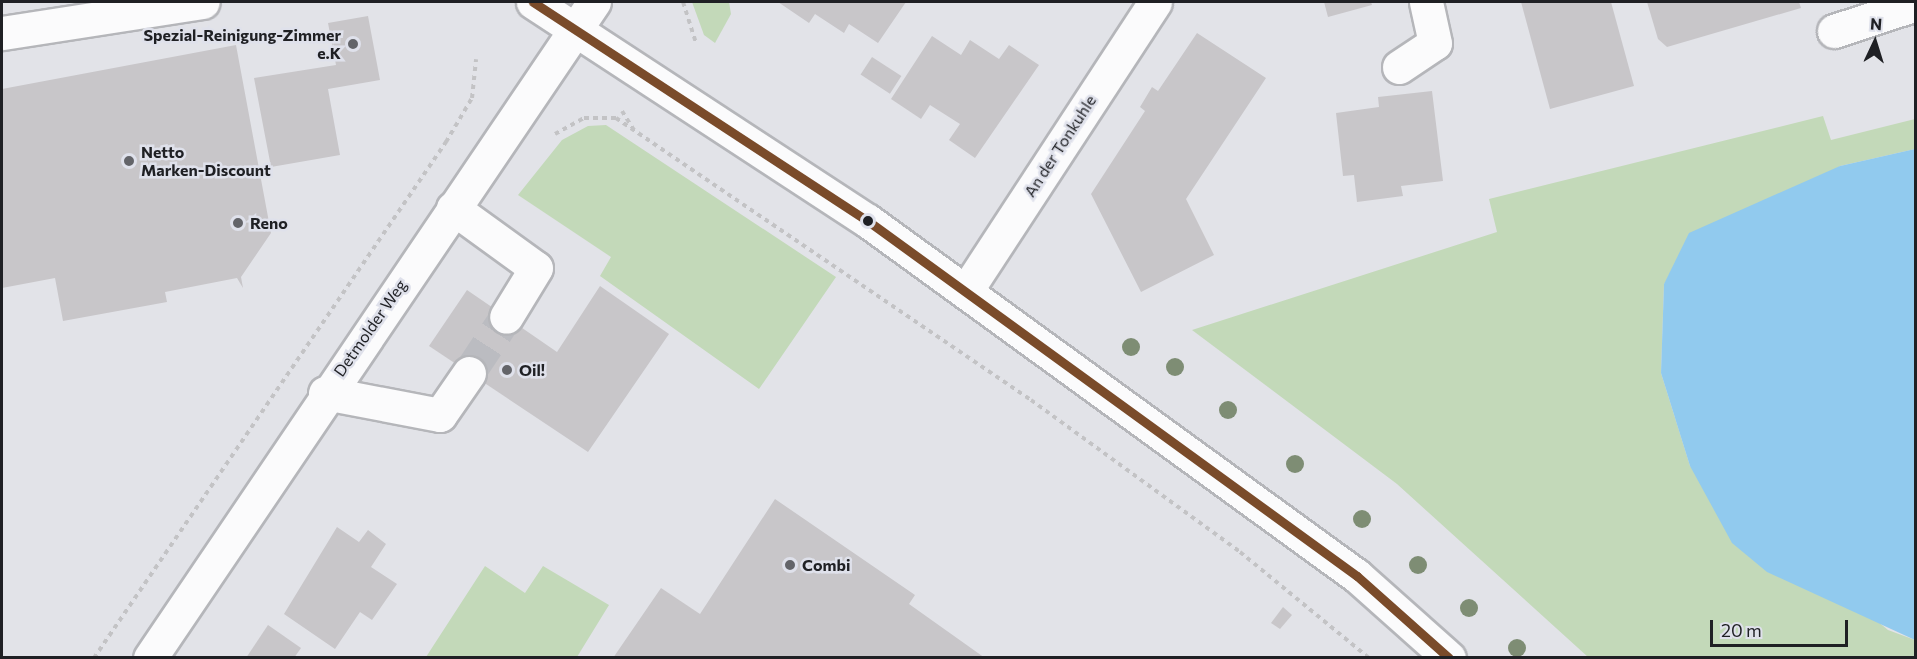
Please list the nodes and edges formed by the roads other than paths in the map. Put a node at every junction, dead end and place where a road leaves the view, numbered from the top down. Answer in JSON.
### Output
{"nodes":[{"id":1,"x":203,"y":2,"type":"edge"},
{"id":2,"x":533,"y":2,"type":"edge"},
{"id":3,"x":594,"y":2,"type":"edge"},
{"id":4,"x":1155,"y":2,"type":"edge"},
{"id":5,"x":1426,"y":2,"type":"edge"},
{"id":6,"x":1916,"y":4,"type":"edge"},
{"id":7,"x":1834,"y":30,"type":"dead end"},
{"id":8,"x":572,"y":32,"type":"junction"},
{"id":9,"x":2,"y":33,"type":"edge"},
{"id":10,"x":1399,"y":67,"type":"dead end"},
{"id":11,"x":453,"y":208,"type":"junction"},
{"id":12,"x":966,"y":291,"type":"junction"},
{"id":13,"x":506,"y":317,"type":"tunnel mouth"},
{"id":14,"x":469,"y":373,"type":"tunnel mouth"},
{"id":15,"x":325,"y":393,"type":"junction"},
{"id":16,"x":150,"y":657,"type":"edge"},
{"id":17,"x":1449,"y":657,"type":"edge"}],
"edges":[{"from":1,"to":9,"type":"street"},
{"from":2,"to":8,"type":"street"},
{"from":3,"to":8,"type":"street","name":"Detmolder Weg"},
{"from":4,"to":12,"type":"street","name":"An der Tonkuhle"},
{"from":5,"to":10,"type":"street"},
{"from":6,"to":7,"type":"street"},
{"from":8,"to":11,"type":"street","name":"Detmolder Weg"},
{"from":8,"to":12,"type":"street"},
{"from":11,"to":13,"type":"street"},
{"from":11,"to":15,"type":"street","name":"Detmolder Weg"},
{"from":12,"to":17,"type":"street"},
{"from":14,"to":15,"type":"street"},
{"from":15,"to":16,"type":"street","name":"Detmolder Weg"}]}
